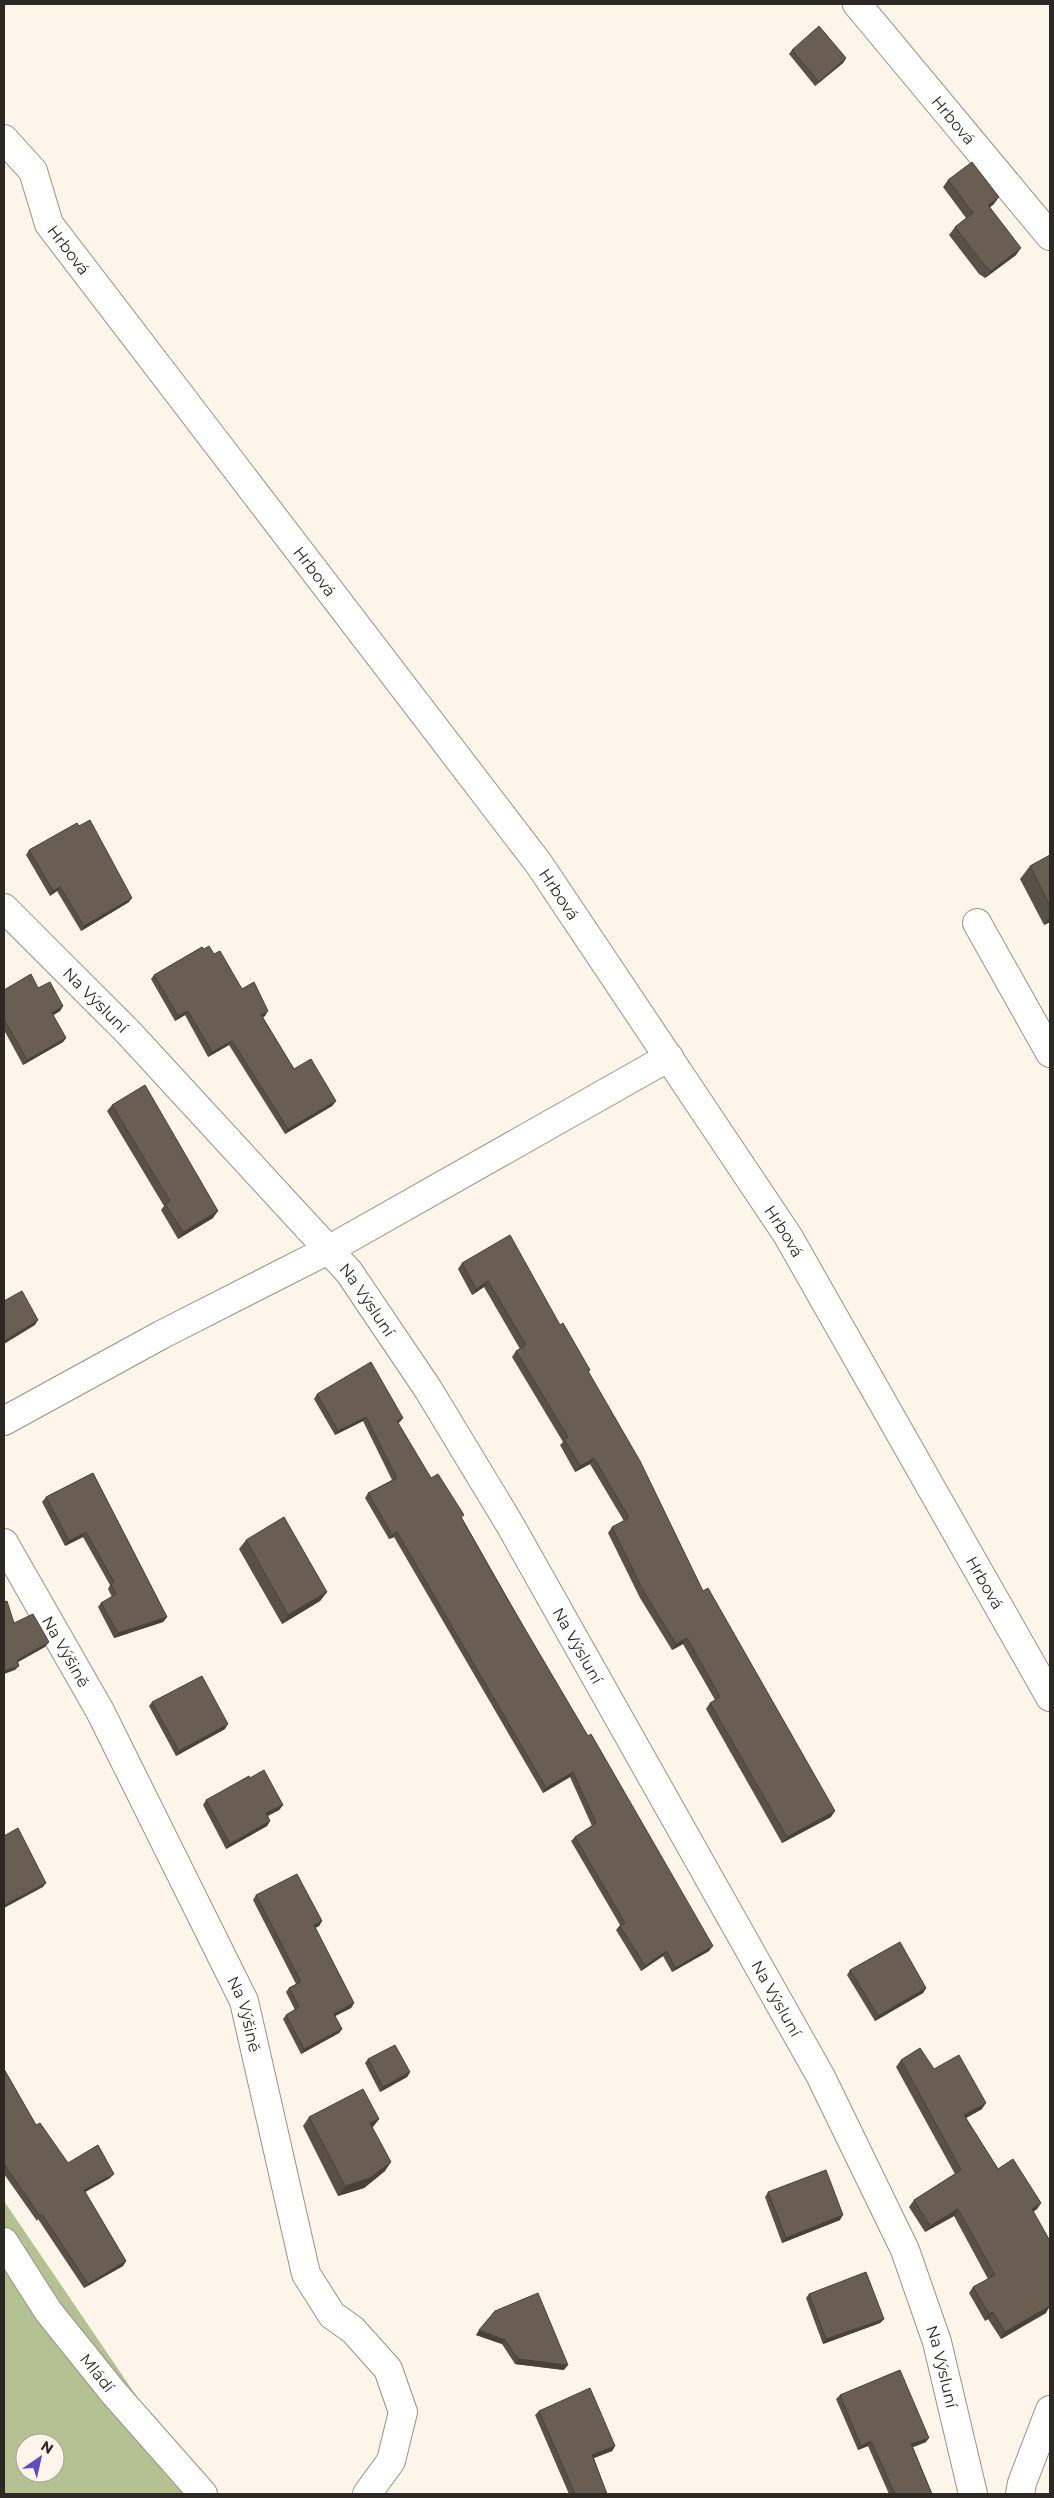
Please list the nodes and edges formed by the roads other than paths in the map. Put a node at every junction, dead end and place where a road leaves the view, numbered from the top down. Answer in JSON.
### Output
{"nodes":[{"id":1,"x":856,"y":4,"type":"edge"},
{"id":2,"x":4,"y":138,"type":"edge"},
{"id":3,"x":1050,"y":236,"type":"edge"},
{"id":4,"x":4,"y":908,"type":"edge"},
{"id":5,"x":977,"y":923,"type":"dead end"},
{"id":6,"x":1050,"y":1053,"type":"edge"},
{"id":7,"x":669,"y":1057,"type":"junction"},
{"id":8,"x":328,"y":1250,"type":"junction"},
{"id":9,"x":4,"y":1421,"type":"edge"},
{"id":10,"x":4,"y":1543,"type":"edge"},
{"id":11,"x":1050,"y":1698,"type":"edge"},
{"id":12,"x":4,"y":2242,"type":"edge"},
{"id":13,"x":1050,"y":2410,"type":"edge"},
{"id":14,"x":203,"y":2494,"type":"edge"},
{"id":15,"x":367,"y":2494,"type":"edge"},
{"id":16,"x":973,"y":2494,"type":"edge"},
{"id":17,"x":1020,"y":2494,"type":"edge"}],
"edges":[{"from":1,"to":3,"type":"street","name":"Hrbová"},
{"from":2,"to":7,"type":"street","name":"Hrbová"},
{"from":4,"to":8,"type":"street","name":"Na Výsluní"},
{"from":5,"to":6,"type":"street"},
{"from":7,"to":8,"type":"street"},
{"from":7,"to":11,"type":"street","name":"Hrbová"},
{"from":8,"to":9,"type":"street"},
{"from":8,"to":16,"type":"street","name":"Na Výsluní"},
{"from":10,"to":15,"type":"street","name":"Na Výšině"},
{"from":12,"to":14,"type":"street","name":"Mládí"},
{"from":13,"to":17,"type":"street"}]}
